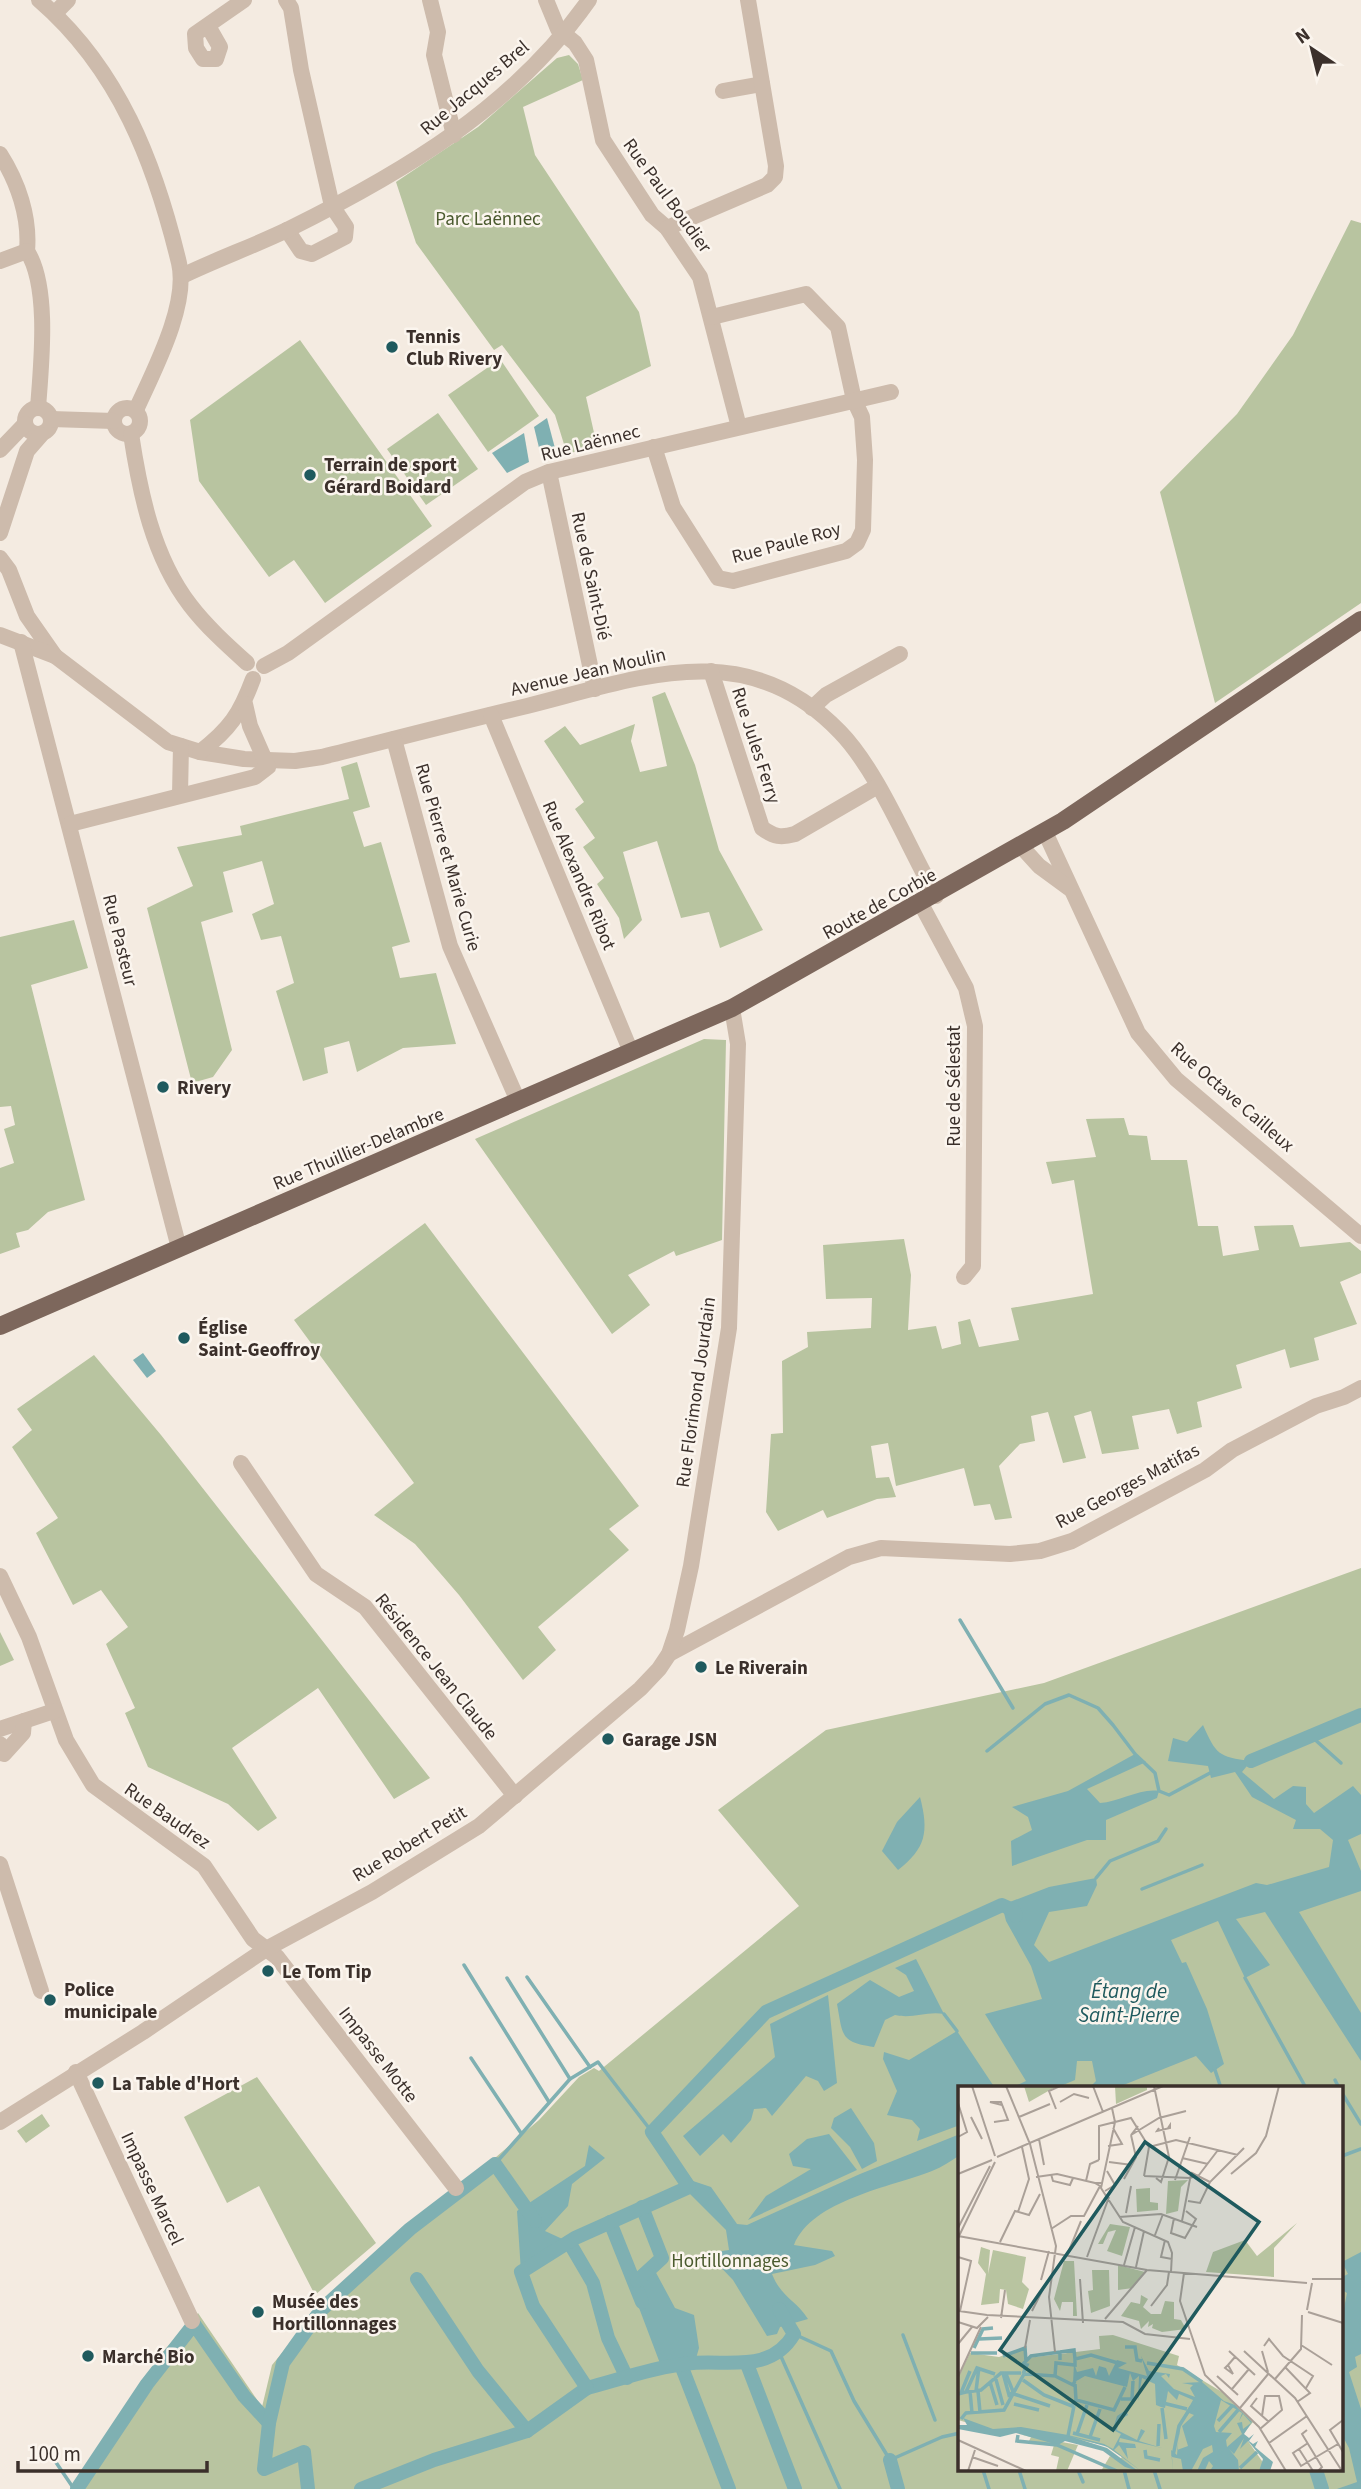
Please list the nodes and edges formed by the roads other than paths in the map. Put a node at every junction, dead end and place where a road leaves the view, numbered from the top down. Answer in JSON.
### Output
{"nodes":[{"id":1,"x":39,"y":0,"type":"edge"},
{"id":2,"x":68,"y":0,"type":"edge"},
{"id":3,"x":244,"y":0,"type":"edge"},
{"id":4,"x":286,"y":0,"type":"edge"},
{"id":5,"x":430,"y":0,"type":"edge"},
{"id":6,"x":546,"y":0,"type":"edge"},
{"id":7,"x":589,"y":0,"type":"edge"},
{"id":8,"x":748,"y":0,"type":"edge"},
{"id":9,"x":55,"y":13,"type":"junction"},
{"id":10,"x":202,"y":30,"type":"dead end"},
{"id":11,"x":565,"y":35,"type":"junction"},
{"id":12,"x":762,"y":84,"type":"junction"},
{"id":13,"x":723,"y":91,"type":"dead end"},
{"id":14,"x":454,"y":135,"type":"junction"},
{"id":15,"x":0,"y":154,"type":"edge"},
{"id":16,"x":332,"y":206,"type":"junction"},
{"id":17,"x":667,"y":228,"type":"junction"},
{"id":18,"x":287,"y":230,"type":"junction"},
{"id":19,"x":27,"y":251,"type":"junction"},
{"id":20,"x":0,"y":261,"type":"edge"},
{"id":21,"x":182,"y":275,"type":"junction"},
{"id":22,"x":712,"y":317,"type":"junction"},
{"id":23,"x":891,"y":391,"type":"dead end"},
{"id":24,"x":854,"y":400,"type":"junction"},
{"id":25,"x":38,"y":408,"type":"junction"},
{"id":26,"x":136,"y":410,"type":"junction"},
{"id":27,"x":51,"y":419,"type":"junction"},
{"id":28,"x":114,"y":421,"type":"junction"},
{"id":29,"x":25,"y":424,"type":"junction"},
{"id":30,"x":739,"y":427,"type":"junction"},
{"id":31,"x":131,"y":434,"type":"junction"},
{"id":32,"x":41,"y":435,"type":"junction"},
{"id":33,"x":654,"y":447,"type":"junction"},
{"id":34,"x":0,"y":450,"type":"edge"},
{"id":35,"x":549,"y":472,"type":"junction"},
{"id":36,"x":0,"y":533,"type":"edge"},
{"id":37,"x":0,"y":558,"type":"edge"},
{"id":38,"x":1361,"y":620,"type":"edge"},
{"id":39,"x":0,"y":635,"type":"edge"},
{"id":40,"x":21,"y":642,"type":"junction"},
{"id":41,"x":900,"y":654,"type":"dead end"},
{"id":42,"x":55,"y":656,"type":"junction"},
{"id":43,"x":247,"y":663,"type":"junction"},
{"id":44,"x":264,"y":666,"type":"junction"},
{"id":45,"x":711,"y":671,"type":"junction"},
{"id":46,"x":253,"y":679,"type":"junction"},
{"id":47,"x":595,"y":689,"type":"junction"},
{"id":48,"x":245,"y":704,"type":"junction"},
{"id":49,"x":813,"y":708,"type":"junction"},
{"id":50,"x":491,"y":715,"type":"junction"},
{"id":51,"x":394,"y":739,"type":"junction"},
{"id":52,"x":181,"y":746,"type":"junction"},
{"id":53,"x":200,"y":752,"type":"junction"},
{"id":54,"x":268,"y":761,"type":"junction"},
{"id":55,"x":876,"y":786,"type":"junction"},
{"id":56,"x":180,"y":795,"type":"junction"},
{"id":57,"x":70,"y":824,"type":"junction"},
{"id":58,"x":1045,"y":832,"type":"junction"},
{"id":59,"x":1021,"y":846,"type":"junction"},
{"id":60,"x":1071,"y":890,"type":"junction"},
{"id":61,"x":928,"y":900,"type":"junction"},
{"id":62,"x":732,"y":1008,"type":"junction"},
{"id":63,"x":631,"y":1052,"type":"junction"},
{"id":64,"x":518,"y":1101,"type":"junction"},
{"id":65,"x":1361,"y":1236,"type":"edge"},
{"id":66,"x":179,"y":1248,"type":"junction"},
{"id":67,"x":964,"y":1278,"type":"dead end"},
{"id":68,"x":0,"y":1325,"type":"edge"},
{"id":69,"x":1361,"y":1388,"type":"edge"},
{"id":70,"x":241,"y":1463,"type":"dead end"},
{"id":71,"x":0,"y":1576,"type":"edge"},
{"id":72,"x":669,"y":1654,"type":"junction"},
{"id":73,"x":54,"y":1711,"type":"junction"},
{"id":74,"x":24,"y":1721,"type":"junction"},
{"id":75,"x":0,"y":1729,"type":"edge"},
{"id":76,"x":1,"y":1753,"type":"edge"},
{"id":77,"x":515,"y":1796,"type":"junction"},
{"id":78,"x":0,"y":1864,"type":"edge"},
{"id":79,"x":266,"y":1949,"type":"junction"},
{"id":80,"x":41,"y":1991,"type":"dead end"},
{"id":81,"x":76,"y":2072,"type":"junction"},
{"id":82,"x":0,"y":2122,"type":"edge"},
{"id":83,"x":456,"y":2188,"type":"dead end"},
{"id":84,"x":192,"y":2321,"type":"dead end"}],
"edges":[{"from":1,"to":9,"type":"street"},
{"from":2,"to":9,"type":"street"},
{"from":3,"to":10,"type":"street"},
{"from":4,"to":16,"type":"street"},
{"from":5,"to":14,"type":"street"},
{"from":6,"to":11,"type":"street"},
{"from":7,"to":11,"type":"street","name":"Rue Jacques Brel"},
{"from":8,"to":12,"type":"street"},
{"from":9,"to":21,"type":"street"},
{"from":11,"to":14,"type":"street","name":"Rue Jacques Brel"},
{"from":11,"to":17,"type":"street","name":"Rue Paul Boudier"},
{"from":12,"to":13,"type":"street"},
{"from":12,"to":17,"type":"street"},
{"from":14,"to":16,"type":"street","name":"Rue Jacques Brel"},
{"from":15,"to":19,"type":"street"},
{"from":16,"to":18,"type":"street","name":"Rue Jacques Brel"},
{"from":16,"to":18,"type":"street"},
{"from":17,"to":22,"type":"street","name":"Rue Paul Boudier"},
{"from":18,"to":21,"type":"street","name":"Rue Jacques Brel"},
{"from":19,"to":20,"type":"street"},
{"from":19,"to":25,"type":"street"},
{"from":21,"to":26,"type":"street"},
{"from":22,"to":24,"type":"street","name":"Rue Paule Roy"},
{"from":22,"to":30,"type":"street","name":"Rue Paul Boudier"},
{"from":23,"to":24,"type":"street","name":"Rue Laënnec"},
{"from":24,"to":30,"type":"street","name":"Rue Laënnec"},
{"from":24,"to":33,"type":"street","name":"Rue Paule Roy"},
{"from":25,"to":27,"type":"street"},
{"from":25,"to":29,"type":"street"},
{"from":26,"to":28,"type":"street"},
{"from":26,"to":31,"type":"street"},
{"from":27,"to":28,"type":"street"},
{"from":27,"to":32,"type":"street"},
{"from":28,"to":31,"type":"street"},
{"from":29,"to":32,"type":"street"},
{"from":29,"to":34,"type":"street"},
{"from":30,"to":33,"type":"street","name":"Rue Laënnec"},
{"from":31,"to":43,"type":"street"},
{"from":32,"to":36,"type":"street"},
{"from":33,"to":35,"type":"street","name":"Rue Laënnec"},
{"from":35,"to":44,"type":"street","name":"Rue Laënnec"},
{"from":35,"to":47,"type":"street","name":"Rue de Saint-Dié"},
{"from":37,"to":42,"type":"street"},
{"from":38,"to":58,"type":"main road","name":"Route de Corbie"},
{"from":39,"to":40,"type":"street"},
{"from":40,"to":42,"type":"street"},
{"from":40,"to":57,"type":"street","name":"Rue Pasteur"},
{"from":41,"to":49,"type":"street"},
{"from":42,"to":52,"type":"street","name":"Avenue Jean Moulin"},
{"from":43,"to":44,"type":"street"},
{"from":43,"to":46,"type":"street"},
{"from":44,"to":46,"type":"street"},
{"from":45,"to":47,"type":"street","name":"Avenue Jean Moulin"},
{"from":45,"to":49,"type":"street","name":"Avenue Jean Moulin"},
{"from":45,"to":55,"type":"street","name":"Rue Jules Ferry"},
{"from":46,"to":48,"type":"street"},
{"from":47,"to":50,"type":"street","name":"Avenue Jean Moulin"},
{"from":48,"to":53,"type":"street"},
{"from":48,"to":54,"type":"street"},
{"from":49,"to":55,"type":"street","name":"Avenue Jean Moulin"},
{"from":50,"to":51,"type":"street","name":"Avenue Jean Moulin"},
{"from":50,"to":63,"type":"street","name":"Rue Alexandre Ribot"},
{"from":51,"to":54,"type":"street","name":"Avenue Jean Moulin"},
{"from":51,"to":64,"type":"street","name":"Rue Pierre et Marie Curie"},
{"from":52,"to":53,"type":"street","name":"Avenue Jean Moulin"},
{"from":52,"to":56,"type":"street"},
{"from":53,"to":54,"type":"street","name":"Avenue Jean Moulin"},
{"from":54,"to":56,"type":"street"},
{"from":55,"to":61,"type":"street","name":"Avenue Jean Moulin"},
{"from":56,"to":57,"type":"street"},
{"from":57,"to":66,"type":"street","name":"Rue Pasteur"},
{"from":58,"to":59,"type":"main road","name":"Route de Corbie"},
{"from":58,"to":60,"type":"street","name":"Rue Octave Cailleux"},
{"from":59,"to":60,"type":"street"},
{"from":59,"to":61,"type":"main road","name":"Route de Corbie"},
{"from":60,"to":65,"type":"street","name":"Rue Octave Cailleux"},
{"from":61,"to":62,"type":"main road","name":"Route de Corbie"},
{"from":61,"to":67,"type":"street","name":"Rue de Sélestat"},
{"from":62,"to":63,"type":"main road","name":"Rue Thuillier-Delambre"},
{"from":62,"to":72,"type":"street","name":"Rue Florimond Jourdain"},
{"from":63,"to":64,"type":"main road","name":"Rue Thuillier-Delambre"},
{"from":64,"to":66,"type":"main road","name":"Rue Thuillier-Delambre"},
{"from":66,"to":68,"type":"main road","name":"Rue Thuillier-Delambre"},
{"from":69,"to":72,"type":"street","name":"Rue Georges Matifas"},
{"from":70,"to":77,"type":"street","name":"Résidence Jean Claude"},
{"from":71,"to":73,"type":"street","name":"Rue Baudrez"},
{"from":72,"to":77,"type":"street","name":"Rue Robert Petit"},
{"from":73,"to":74,"type":"street"},
{"from":73,"to":79,"type":"street","name":"Rue Baudrez"},
{"from":74,"to":75,"type":"street"},
{"from":74,"to":76,"type":"street"},
{"from":77,"to":79,"type":"street","name":"Rue Robert Petit"},
{"from":78,"to":80,"type":"street"},
{"from":79,"to":81,"type":"street","name":"Rue Robert Petit"},
{"from":79,"to":83,"type":"street","name":"Impasse Motte"},
{"from":81,"to":82,"type":"street","name":"Rue Robert Petit"},
{"from":81,"to":84,"type":"street","name":"Impasse Marcel"}]}
